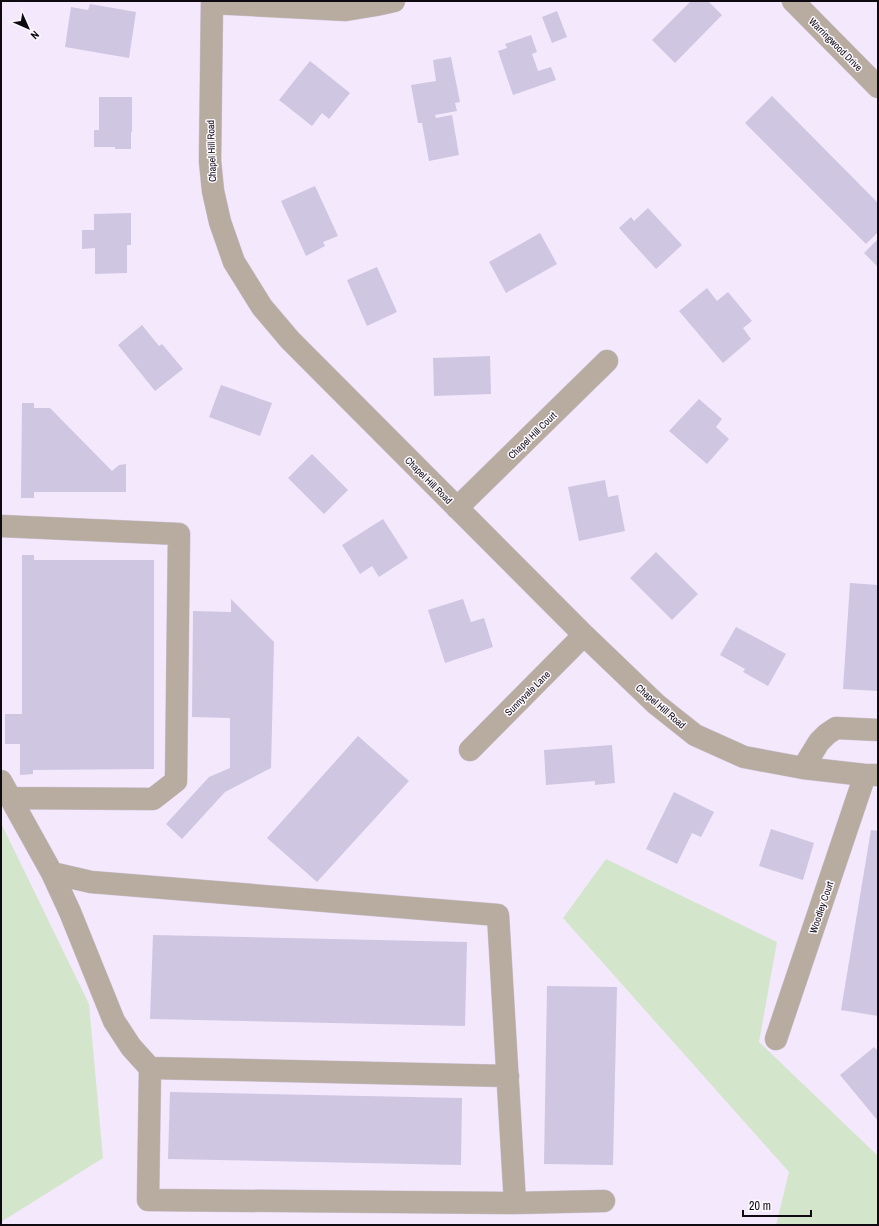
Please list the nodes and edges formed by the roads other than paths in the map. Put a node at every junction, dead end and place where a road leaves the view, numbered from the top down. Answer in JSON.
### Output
{"nodes":[{"id":1,"x":394,"y":1,"type":"edge"},
{"id":2,"x":793,"y":1,"type":"edge"},
{"id":3,"x":212,"y":2,"type":"edge"},
{"id":4,"x":878,"y":87,"type":"edge"},
{"id":5,"x":607,"y":361,"type":"dead end"},
{"id":6,"x":457,"y":508,"type":"junction"},
{"id":7,"x":1,"y":526,"type":"edge"},
{"id":8,"x":584,"y":636,"type":"junction"},
{"id":9,"x":878,"y":730,"type":"edge"},
{"id":10,"x":470,"y":750,"type":"dead end"},
{"id":11,"x":803,"y":768,"type":"junction"},
{"id":12,"x":872,"y":775,"type":"edge"},
{"id":13,"x":6,"y":789,"type":"edge"},
{"id":14,"x":52,"y":873,"type":"junction"},
{"id":15,"x":776,"y":1039,"type":"dead end"},
{"id":16,"x":150,"y":1068,"type":"junction"},
{"id":17,"x":508,"y":1076,"type":"junction"},
{"id":18,"x":604,"y":1201,"type":"dead end"},
{"id":19,"x":515,"y":1203,"type":"junction"}],
"edges":[{"from":1,"to":3,"type":"street"},
{"from":2,"to":4,"type":"street","name":"Warringwood Drive"},
{"from":3,"to":6,"type":"street","name":"Chapel Hill Road"},
{"from":5,"to":6,"type":"street","name":"Chapel Hill Court"},
{"from":6,"to":8,"type":"street","name":"Chapel Hill Road"},
{"from":7,"to":13,"type":"street"},
{"from":8,"to":10,"type":"street","name":"Sunnyvale Lane"},
{"from":8,"to":11,"type":"street","name":"Chapel Hill Road"},
{"from":9,"to":11,"type":"street"},
{"from":11,"to":12,"type":"street","name":"Chapel Hill Road"},
{"from":12,"to":15,"type":"street","name":"Woodley Court"},
{"from":13,"to":14,"type":"street"},
{"from":14,"to":16,"type":"street"},
{"from":14,"to":17,"type":"street"},
{"from":16,"to":17,"type":"street"},
{"from":16,"to":19,"type":"street"},
{"from":17,"to":19,"type":"street"},
{"from":18,"to":19,"type":"street"}]}
